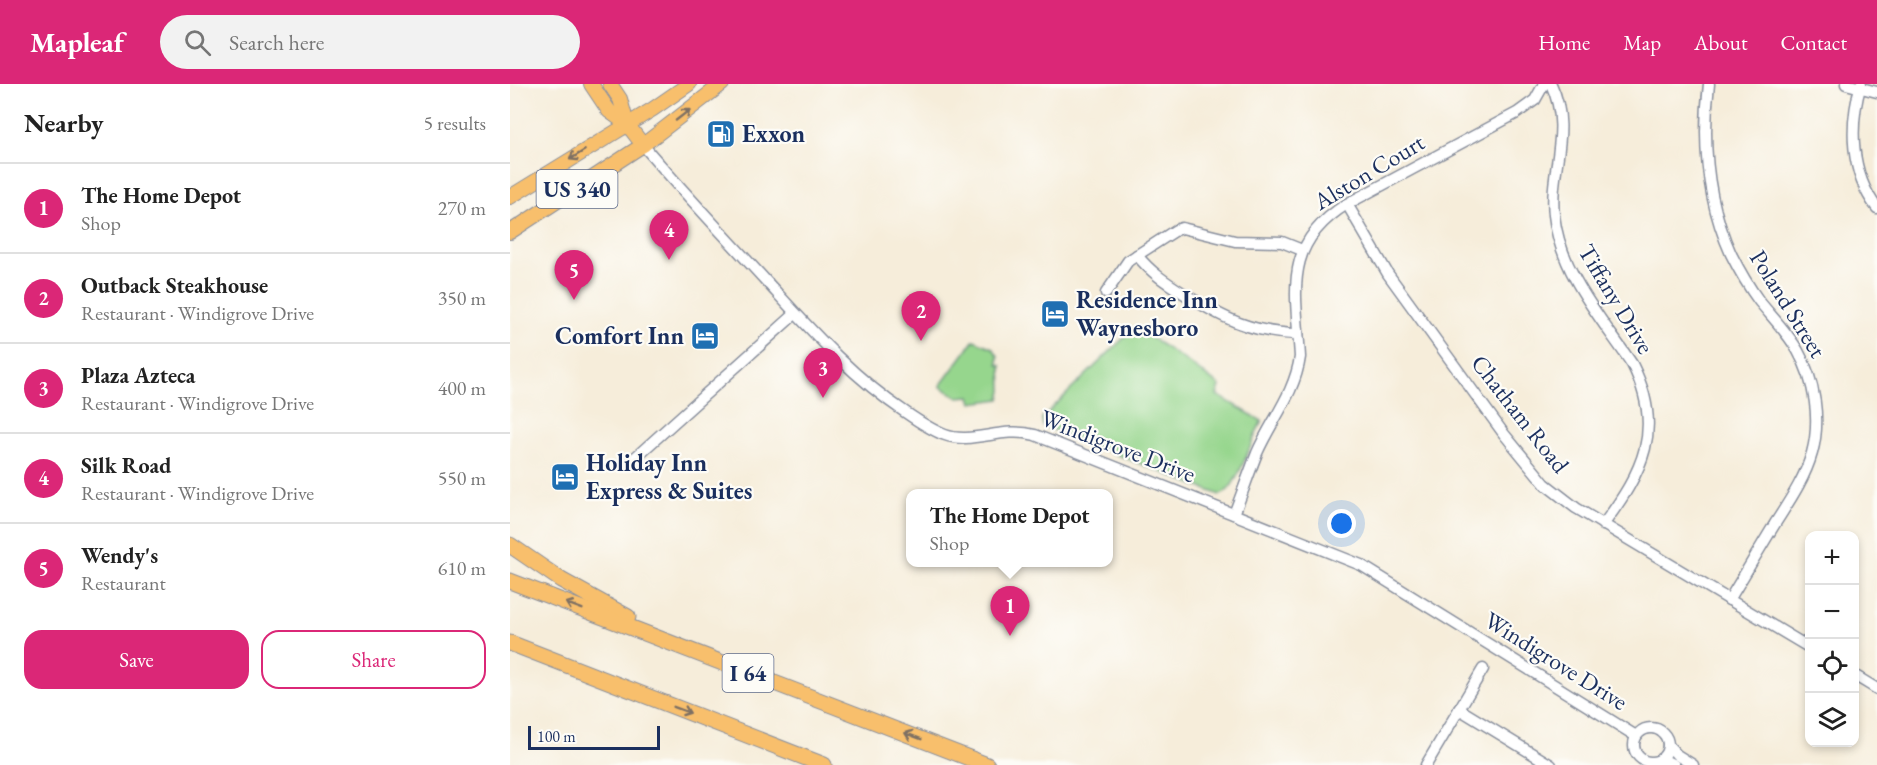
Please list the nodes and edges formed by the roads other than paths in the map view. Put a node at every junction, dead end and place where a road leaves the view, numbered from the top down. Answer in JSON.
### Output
{"nodes":[{"id":1,"x":591,"y":84,"type":"edge"},
{"id":2,"x":610,"y":84,"type":"edge"},
{"id":3,"x":689,"y":84,"type":"edge"},
{"id":4,"x":722,"y":84,"type":"edge"},
{"id":5,"x":1544,"y":84,"type":"edge"},
{"id":6,"x":1551,"y":84,"type":"edge"},
{"id":7,"x":1709,"y":84,"type":"edge"},
{"id":8,"x":1846,"y":84,"type":"edge"},
{"id":9,"x":1861,"y":86,"type":"edge"},
{"id":10,"x":1877,"y":93,"type":"edge"},
{"id":11,"x":627,"y":124,"type":"junction"},
{"id":12,"x":643,"y":145,"type":"junction"},
{"id":13,"x":510,"y":197,"type":"edge"},
{"id":14,"x":1347,"y":204,"type":"junction"},
{"id":15,"x":1877,"y":208,"type":"edge"},
{"id":16,"x":510,"y":232,"type":"edge"},
{"id":17,"x":1302,"y":250,"type":"junction"},
{"id":18,"x":1137,"y":255,"type":"junction"},
{"id":19,"x":1106,"y":293,"type":"dead end"},
{"id":20,"x":795,"y":314,"type":"junction"},
{"id":21,"x":1298,"y":334,"type":"junction"},
{"id":22,"x":629,"y":463,"type":"dead end"},
{"id":23,"x":1234,"y":514,"type":"junction"},
{"id":24,"x":1604,"y":525,"type":"junction"},
{"id":25,"x":510,"y":545,"type":"edge"},
{"id":26,"x":510,"y":581,"type":"edge"},
{"id":27,"x":1729,"y":600,"type":"junction"},
{"id":28,"x":510,"y":643,"type":"edge"},
{"id":29,"x":1805,"y":646,"type":"edge"},
{"id":30,"x":510,"y":653,"type":"edge"},
{"id":31,"x":706,"y":656,"type":"junction"},
{"id":32,"x":1483,"y":669,"type":"dead end"},
{"id":33,"x":1859,"y":678,"type":"edge"},
{"id":34,"x":1877,"y":689,"type":"edge"},
{"id":35,"x":650,"y":698,"type":"junction"},
{"id":36,"x":1459,"y":709,"type":"junction"},
{"id":37,"x":1636,"y":736,"type":"junction"},
{"id":38,"x":1668,"y":745,"type":"junction"},
{"id":39,"x":1658,"y":761,"type":"junction"},
{"id":40,"x":1639,"y":762,"type":"edge"},
{"id":41,"x":824,"y":765,"type":"edge"},
{"id":42,"x":987,"y":765,"type":"edge"},
{"id":43,"x":1426,"y":765,"type":"edge"},
{"id":44,"x":1551,"y":765,"type":"edge"},
{"id":45,"x":1674,"y":765,"type":"edge"},
{"id":46,"x":1693,"y":765,"type":"edge"}],
"edges":[{"from":1,"to":11,"type":"main road"},
{"from":2,"to":11,"type":"main road"},
{"from":3,"to":11,"type":"main road","number":"US 340"},
{"from":12,"to":4,"type":"main road","number":"US 340","one_way":true},
{"from":5,"to":14,"type":"street","name":"Alston Court"},
{"from":6,"to":24,"type":"street","name":"Tiffany Drive"},
{"from":7,"to":27,"type":"street","name":"Poland Street"},
{"from":8,"to":9,"type":"street"},
{"from":9,"to":10,"type":"street"},
{"from":9,"to":15,"type":"street"},
{"from":11,"to":12,"type":"main road"},
{"from":11,"to":13,"type":"main road","number":"US 340","one_way":true},
{"from":12,"to":16,"type":"main road","number":"US 340"},
{"from":12,"to":20,"type":"street","name":"Windigrove Drive"},
{"from":14,"to":17,"type":"street","name":"Alston Court"},
{"from":14,"to":24,"type":"street","name":"Chatham Road"},
{"from":17,"to":18,"type":"street"},
{"from":17,"to":21,"type":"street","name":"Alston Court"},
{"from":18,"to":19,"type":"street"},
{"from":18,"to":21,"type":"street"},
{"from":20,"to":22,"type":"street"},
{"from":20,"to":23,"type":"street","name":"Windigrove Drive"},
{"from":21,"to":23,"type":"street","name":"Alston Court"},
{"from":23,"to":37,"type":"street","name":"Windigrove Drive"},
{"from":24,"to":27,"type":"street","name":"Chatham Road"},
{"from":25,"to":31,"type":"highway"},
{"from":31,"to":26,"type":"highway","number":"I 64","one_way":true},
{"from":27,"to":29,"type":"street","name":"Chatham Road"},
{"from":28,"to":35,"type":"highway","number":"I 64"},
{"from":30,"to":35,"type":"highway"},
{"from":42,"to":31,"type":"highway","number":"I 64","one_way":true},
{"from":32,"to":36,"type":"street"},
{"from":33,"to":34,"type":"street"},
{"from":35,"to":41,"type":"highway","number":"I 64","one_way":true},
{"from":36,"to":43,"type":"street"},
{"from":36,"to":44,"type":"street"},
{"from":37,"to":38,"type":"street"},
{"from":37,"to":40,"type":"street"},
{"from":38,"to":39,"type":"street"},
{"from":38,"to":46,"type":"street"},
{"from":39,"to":40,"type":"street"},
{"from":39,"to":45,"type":"street"}]}
